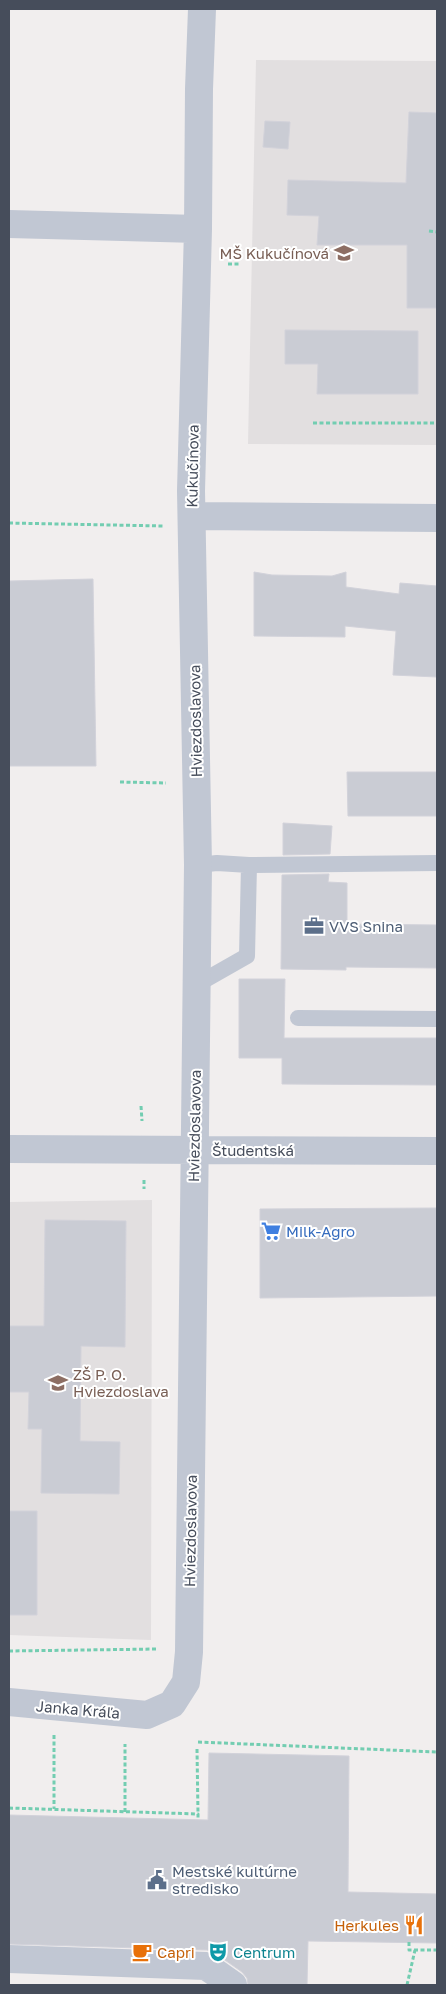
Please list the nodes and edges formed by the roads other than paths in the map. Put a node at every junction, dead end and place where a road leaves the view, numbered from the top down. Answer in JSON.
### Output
{"nodes":[{"id":1,"x":202,"y":9,"type":"edge"},
{"id":2,"x":9,"y":224,"type":"edge"},
{"id":3,"x":198,"y":230,"type":"junction"},
{"id":4,"x":437,"y":518,"type":"edge"},
{"id":5,"x":192,"y":522,"type":"junction"},
{"id":6,"x":437,"y":863,"type":"edge"},
{"id":7,"x":198,"y":865,"type":"junction"},
{"id":8,"x":249,"y":865,"type":"junction"},
{"id":9,"x":196,"y":985,"type":"junction"},
{"id":10,"x":298,"y":1018,"type":"dead end"},
{"id":11,"x":437,"y":1019,"type":"edge"},
{"id":12,"x":9,"y":1150,"type":"edge"},
{"id":13,"x":194,"y":1150,"type":"junction"},
{"id":14,"x":437,"y":1151,"type":"edge"},
{"id":15,"x":9,"y":1702,"type":"edge"},
{"id":16,"x":137,"y":1714,"type":"joint"},
{"id":17,"x":9,"y":1959,"type":"edge"},
{"id":18,"x":233,"y":1985,"type":"edge"}],
"edges":[{"from":1,"to":3,"type":"street","name":"Kukučínova"},
{"from":2,"to":3,"type":"street"},
{"from":3,"to":5,"type":"street","name":"Kukučínova"},
{"from":4,"to":5,"type":"street","name":"Kukučínova"},
{"from":5,"to":7,"type":"street","name":"Hviezdoslavova"},
{"from":6,"to":8,"type":"lane"},
{"from":7,"to":8,"type":"lane"},
{"from":7,"to":9,"type":"street","name":"Hviezdoslavova"},
{"from":8,"to":9,"type":"lane"},
{"from":9,"to":13,"type":"street","name":"Hviezdoslavova"},
{"from":10,"to":11,"type":"lane"},
{"from":12,"to":13,"type":"street","name":"Študentská"},
{"from":13,"to":14,"type":"street","name":"Študentská"},
{"from":13,"to":16,"type":"street","name":"Hviezdoslavova"},
{"from":15,"to":16,"type":"street","name":"Janka Kráľa"},
{"from":17,"to":18,"type":"street"}]}
